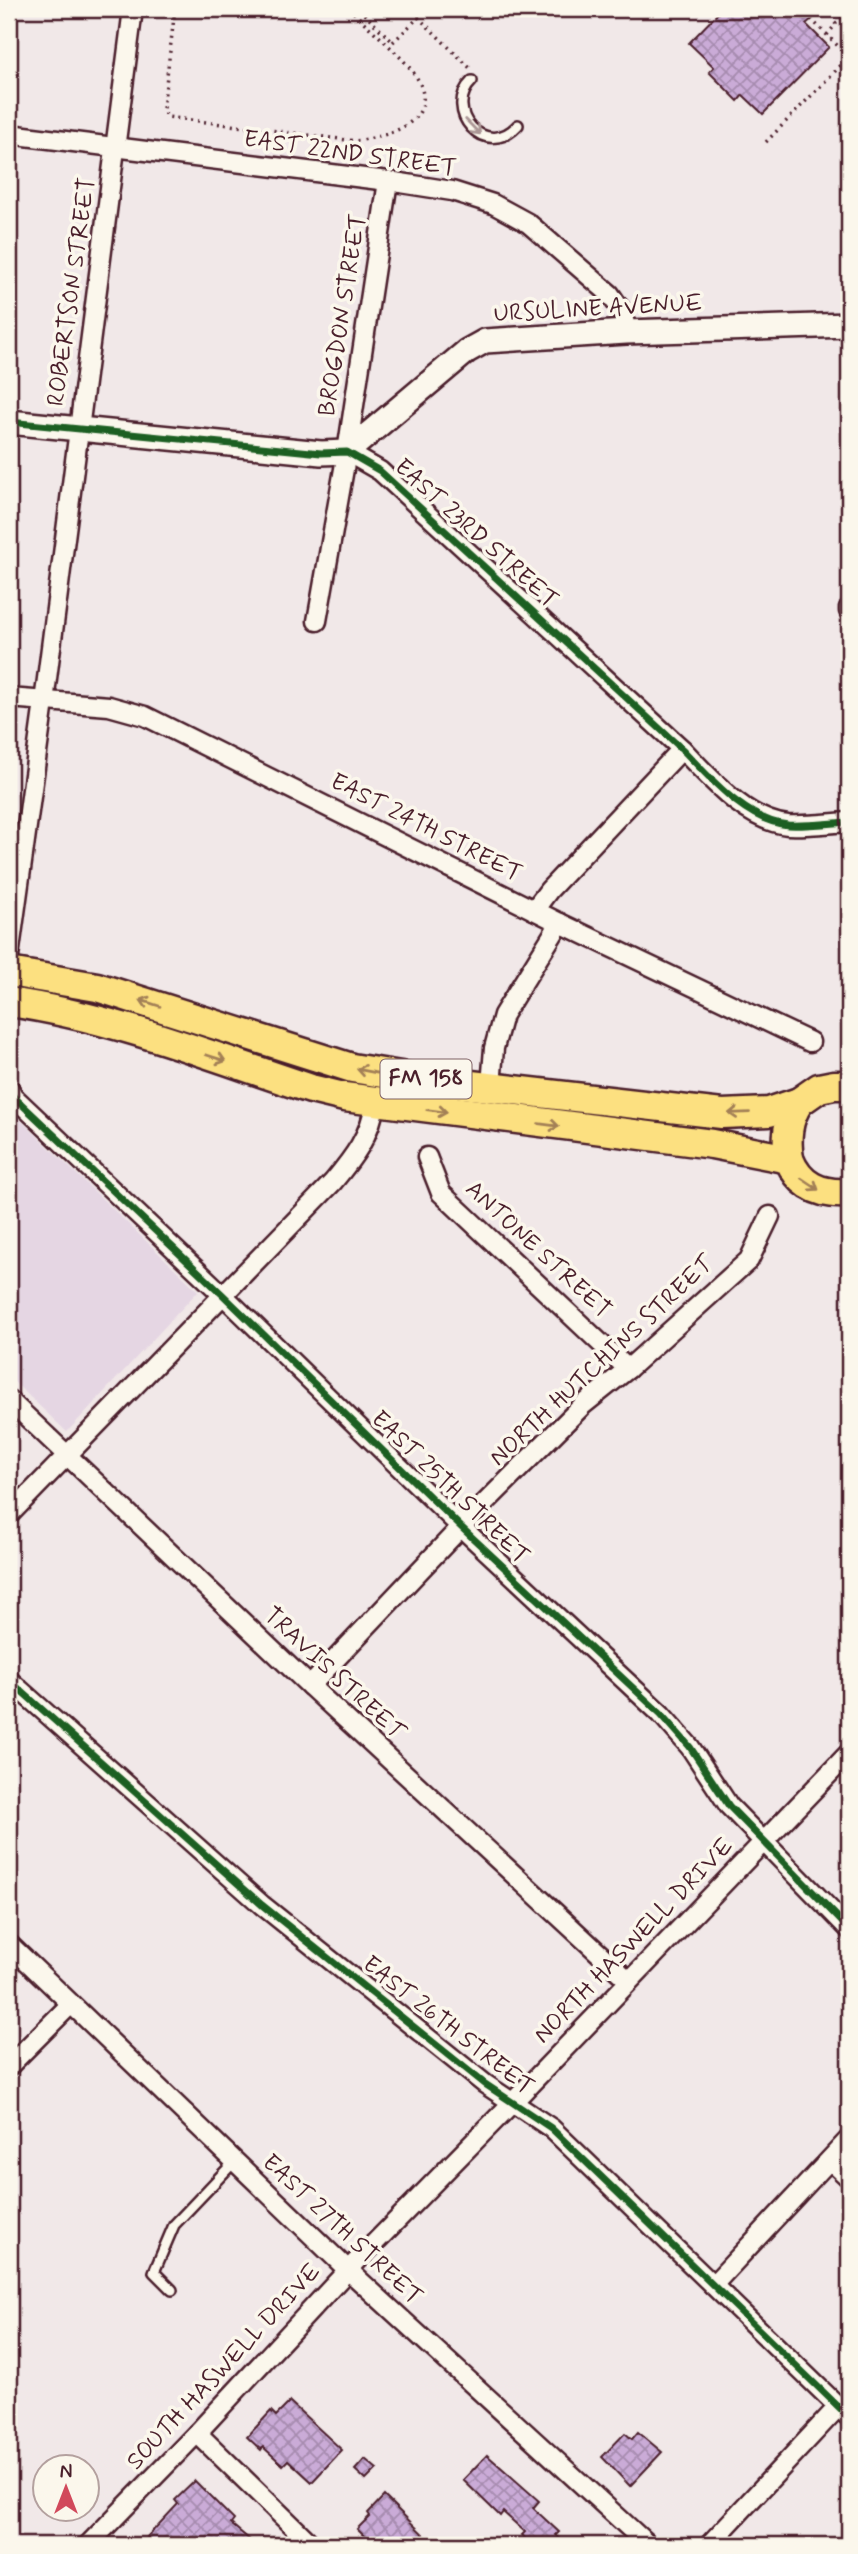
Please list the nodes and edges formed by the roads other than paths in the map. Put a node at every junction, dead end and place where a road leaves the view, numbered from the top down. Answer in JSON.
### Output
{"nodes":[{"id":1,"x":133,"y":9,"type":"edge"},
{"id":2,"x":841,"y":9,"type":"edge"},
{"id":3,"x":849,"y":17,"type":"edge"},
{"id":4,"x":475,"y":78,"type":"road end"},
{"id":5,"x":518,"y":125,"type":"dead end"},
{"id":6,"x":9,"y":134,"type":"edge"},
{"id":7,"x":116,"y":148,"type":"junction"},
{"id":8,"x":388,"y":181,"type":"junction"},
{"id":9,"x":849,"y":325,"type":"edge"},
{"id":10,"x":626,"y":332,"type":"junction"},
{"id":11,"x":9,"y":422,"type":"edge"},
{"id":12,"x":78,"y":430,"type":"junction"},
{"id":13,"x":347,"y":452,"type":"junction"},
{"id":14,"x":317,"y":621,"type":"dead end"},
{"id":15,"x":9,"y":698,"type":"edge"},
{"id":16,"x":44,"y":702,"type":"junction"},
{"id":17,"x":682,"y":749,"type":"junction"},
{"id":18,"x":849,"y":822,"type":"edge"},
{"id":19,"x":534,"y":910,"type":"junction"},
{"id":20,"x":560,"y":923,"type":"junction"},
{"id":21,"x":9,"y":957,"type":"edge"},
{"id":22,"x":9,"y":972,"type":"edge"},
{"id":23,"x":9,"y":1002,"type":"edge"},
{"id":24,"x":810,"y":1042,"type":"dead end"},
{"id":25,"x":491,"y":1086,"type":"junction"},
{"id":26,"x":849,"y":1086,"type":"edge"},
{"id":27,"x":9,"y":1088,"type":"edge"},
{"id":28,"x":799,"y":1102,"type":"junction"},
{"id":29,"x":375,"y":1103,"type":"junction"},
{"id":30,"x":427,"y":1157,"type":"dead end"},
{"id":31,"x":789,"y":1159,"type":"junction"},
{"id":32,"x":849,"y":1193,"type":"edge"},
{"id":33,"x":770,"y":1216,"type":"dead end"},
{"id":34,"x":223,"y":1295,"type":"junction"},
{"id":35,"x":628,"y":1369,"type":"junction"},
{"id":36,"x":9,"y":1400,"type":"edge"},
{"id":37,"x":67,"y":1456,"type":"junction"},
{"id":38,"x":9,"y":1515,"type":"edge"},
{"id":39,"x":461,"y":1527,"type":"junction"},
{"id":40,"x":9,"y":1681,"type":"edge"},
{"id":41,"x":310,"y":1686,"type":"junction"},
{"id":42,"x":849,"y":1754,"type":"edge"},
{"id":43,"x":765,"y":1841,"type":"junction"},
{"id":44,"x":849,"y":1929,"type":"edge"},
{"id":45,"x":9,"y":1944,"type":"edge"},
{"id":46,"x":629,"y":1981,"type":"junction"},
{"id":47,"x":70,"y":2005,"type":"junction"},
{"id":48,"x":9,"y":2066,"type":"edge"},
{"id":49,"x":513,"y":2102,"type":"junction"},
{"id":50,"x":849,"y":2139,"type":"edge"},
{"id":51,"x":830,"y":2160,"type":"junction"},
{"id":52,"x":234,"y":2162,"type":"junction"},
{"id":53,"x":849,"y":2178,"type":"edge"},
{"id":54,"x":348,"y":2270,"type":"junction"},
{"id":55,"x":713,"y":2285,"type":"junction"},
{"id":56,"x":172,"y":2290,"type":"dead end"},
{"id":57,"x":844,"y":2412,"type":"edge"},
{"id":58,"x":197,"y":2433,"type":"junction"},
{"id":59,"x":88,"y":2545,"type":"edge"},
{"id":60,"x":312,"y":2545,"type":"edge"},
{"id":61,"x":648,"y":2545,"type":"edge"},
{"id":62,"x":709,"y":2545,"type":"edge"}],
"edges":[{"from":1,"to":7,"type":"street","name":"ROBERTSON STREET"},
{"from":2,"to":3,"type":"lane"},
{"from":4,"to":5,"type":"lane","one_way":true},
{"from":6,"to":7,"type":"street","name":"EAST 22ND STREET"},
{"from":7,"to":8,"type":"street","name":"EAST 22ND STREET"},
{"from":7,"to":12,"type":"street","name":"ROBERTSON STREET"},
{"from":8,"to":10,"type":"street","name":"EAST 22ND STREET"},
{"from":8,"to":13,"type":"street","name":"BROGDON STREET"},
{"from":9,"to":10,"type":"street","name":"URSULINE AVENUE"},
{"from":10,"to":13,"type":"street","name":"URSULINE AVENUE"},
{"from":11,"to":12,"type":"street"},
{"from":12,"to":13,"type":"street"},
{"from":12,"to":16,"type":"street","name":"ROBERTSON STREET"},
{"from":13,"to":14,"type":"street","name":"BROGDON STREET"},
{"from":13,"to":17,"type":"street","name":"EAST 23RD STREET"},
{"from":15,"to":16,"type":"street","name":"EAST 24TH STREET"},
{"from":16,"to":19,"type":"street","name":"EAST 24TH STREET"},
{"from":16,"to":21,"type":"street","name":"ROBERTSON STREET"},
{"from":17,"to":18,"type":"street","name":"EAST 23RD STREET"},
{"from":17,"to":19,"type":"street"},
{"from":19,"to":20,"type":"street","name":"EAST 24TH STREET"},
{"from":20,"to":24,"type":"street","name":"EAST 24TH STREET"},
{"from":20,"to":25,"type":"street"},
{"from":25,"to":22,"type":"main road","number":"FM 158","one_way":true},
{"from":23,"to":29,"type":"main road","number":"FM 158","one_way":true},
{"from":28,"to":25,"type":"main road","number":"FM 158","one_way":true},
{"from":26,"to":28,"type":"main road","number":"FM 158"},
{"from":27,"to":34,"type":"street","name":"EAST 25TH STREET"},
{"from":28,"to":31,"type":"main road"},
{"from":29,"to":31,"type":"main road","number":"FM 158","one_way":true},
{"from":29,"to":34,"type":"street"},
{"from":30,"to":35,"type":"street","name":"ANTONE STREET"},
{"from":31,"to":32,"type":"main road","one_way":true},
{"from":33,"to":35,"type":"street","name":"NORTH HUTCHINS STREET"},
{"from":34,"to":37,"type":"street"},
{"from":34,"to":39,"type":"street","name":"EAST 25TH STREET"},
{"from":35,"to":39,"type":"street","name":"NORTH HUTCHINS STREET"},
{"from":36,"to":37,"type":"street","name":"TRAVIS STREET"},
{"from":37,"to":38,"type":"street"},
{"from":37,"to":41,"type":"street","name":"TRAVIS STREET"},
{"from":39,"to":41,"type":"street","name":"NORTH HUTCHINS STREET"},
{"from":39,"to":43,"type":"street","name":"EAST 25TH STREET"},
{"from":40,"to":49,"type":"street","name":"EAST 26TH STREET"},
{"from":41,"to":46,"type":"street","name":"TRAVIS STREET"},
{"from":42,"to":43,"type":"street","name":"NORTH HASWELL DRIVE"},
{"from":43,"to":44,"type":"street","name":"EAST 25TH STREET"},
{"from":43,"to":46,"type":"street","name":"NORTH HASWELL DRIVE"},
{"from":45,"to":47,"type":"street","name":"EAST 27TH STREET"},
{"from":46,"to":49,"type":"street","name":"NORTH HASWELL DRIVE"},
{"from":47,"to":48,"type":"street"},
{"from":47,"to":52,"type":"street","name":"EAST 27TH STREET"},
{"from":49,"to":54,"type":"street","name":"SOUTH HASWELL DRIVE"},
{"from":49,"to":55,"type":"street","name":"EAST 26TH STREET"},
{"from":50,"to":51,"type":"street"},
{"from":51,"to":53,"type":"street"},
{"from":51,"to":55,"type":"street"},
{"from":52,"to":54,"type":"street","name":"EAST 27TH STREET"},
{"from":52,"to":56,"type":"lane"},
{"from":54,"to":58,"type":"street","name":"SOUTH HASWELL DRIVE"},
{"from":54,"to":61,"type":"street","name":"EAST 27TH STREET"},
{"from":55,"to":57,"type":"street","name":"EAST 26TH STREET"},
{"from":57,"to":62,"type":"street"},
{"from":58,"to":59,"type":"street","name":"SOUTH HASWELL DRIVE"},
{"from":58,"to":60,"type":"street"}]}
